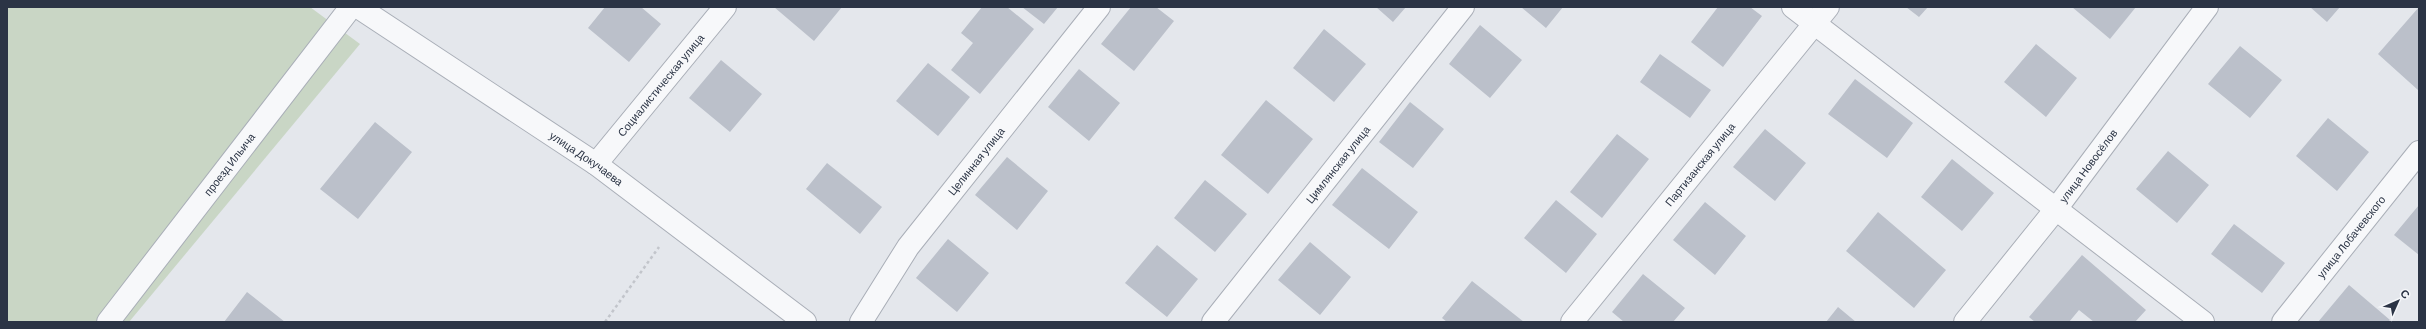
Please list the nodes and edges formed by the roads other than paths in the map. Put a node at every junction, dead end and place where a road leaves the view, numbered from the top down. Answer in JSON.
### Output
{"nodes":[{"id":1,"x":351,"y":7,"type":"edge"},
{"id":2,"x":358,"y":7,"type":"edge"},
{"id":3,"x":725,"y":7,"type":"edge"},
{"id":4,"x":1099,"y":7,"type":"edge"},
{"id":5,"x":1463,"y":7,"type":"edge"},
{"id":6,"x":1793,"y":7,"type":"edge"},
{"id":7,"x":1828,"y":7,"type":"edge"},
{"id":8,"x":2207,"y":7,"type":"edge"},
{"id":9,"x":1814,"y":24,"type":"junction"},
{"id":10,"x":2419,"y":152,"type":"edge"},
{"id":11,"x":596,"y":164,"type":"junction"},
{"id":12,"x":2056,"y":209,"type":"junction"},
{"id":13,"x":108,"y":322,"type":"edge"},
{"id":14,"x":805,"y":322,"type":"edge"},
{"id":15,"x":861,"y":322,"type":"edge"},
{"id":16,"x":1213,"y":322,"type":"edge"},
{"id":17,"x":1572,"y":322,"type":"edge"},
{"id":18,"x":1965,"y":322,"type":"edge"},
{"id":19,"x":2203,"y":322,"type":"edge"},
{"id":20,"x":2283,"y":322,"type":"edge"}],
"edges":[{"from":1,"to":13,"type":"street","name":"проезд Ильича"},
{"from":2,"to":11,"type":"street","name":"улица Докучаева"},
{"from":3,"to":11,"type":"street","name":"Социалистическая улица"},
{"from":4,"to":15,"type":"street","name":"Целинная улица"},
{"from":5,"to":16,"type":"street","name":"Цимлянская улица"},
{"from":6,"to":9,"type":"street"},
{"from":7,"to":9,"type":"street","name":"Партизанская улица"},
{"from":8,"to":12,"type":"street","name":"улица Новосёлов"},
{"from":9,"to":12,"type":"street"},
{"from":9,"to":17,"type":"street","name":"Партизанская улица"},
{"from":10,"to":20,"type":"street","name":"улица Лобачевского"},
{"from":11,"to":14,"type":"street","name":"улица Докучаева"},
{"from":12,"to":18,"type":"street","name":"улица Новосёлов"},
{"from":12,"to":19,"type":"street"}]}
